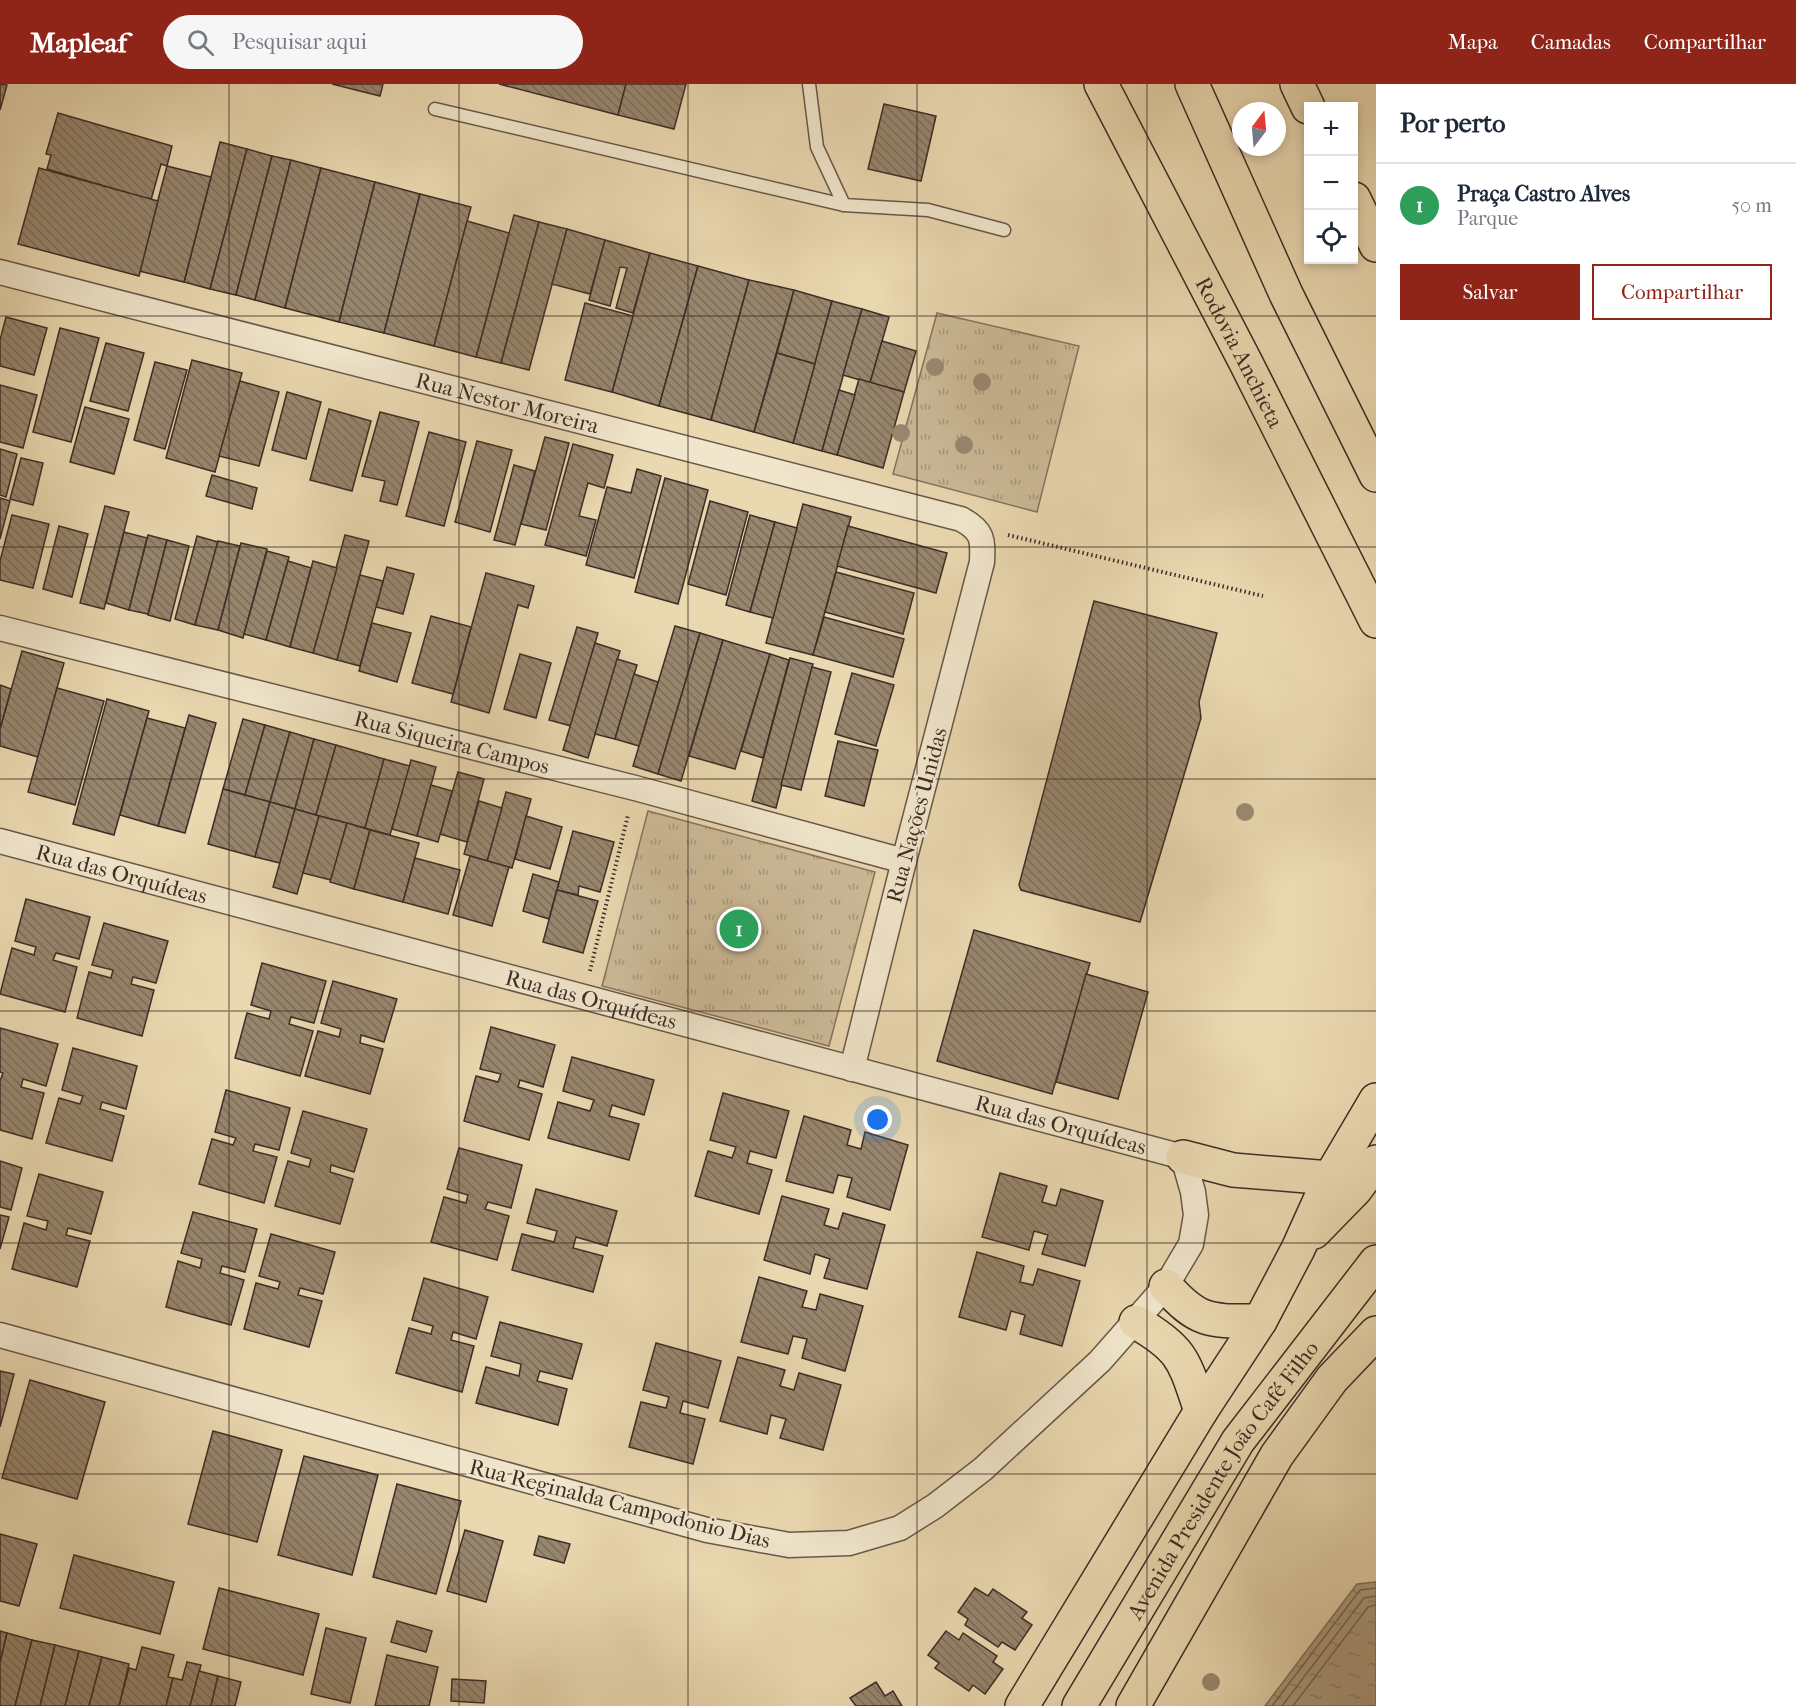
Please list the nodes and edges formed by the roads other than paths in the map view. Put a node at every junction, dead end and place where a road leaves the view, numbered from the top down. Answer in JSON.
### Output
{"nodes":[{"id":1,"x":809,"y":84,"type":"edge"},
{"id":2,"x":1101,"y":84,"type":"edge"},
{"id":3,"x":1192,"y":84,"type":"edge"},
{"id":4,"x":1297,"y":84,"type":"edge"},
{"id":5,"x":1306,"y":102,"type":"edge"},
{"id":6,"x":435,"y":110,"type":"dead end"},
{"id":7,"x":844,"y":205,"type":"junction"},
{"id":8,"x":1358,"y":209,"type":"edge"},
{"id":9,"x":1004,"y":230,"type":"dead end"},
{"id":10,"x":1376,"y":244,"type":"edge"},
{"id":11,"x":0,"y":272,"type":"edge"},
{"id":12,"x":1376,"y":475,"type":"edge"},
{"id":13,"x":982,"y":562,"type":"joint"},
{"id":14,"x":1376,"y":621,"type":"edge"},
{"id":15,"x":0,"y":628,"type":"edge"},
{"id":16,"x":0,"y":841,"type":"edge"},
{"id":17,"x":904,"y":861,"type":"junction"},
{"id":18,"x":852,"y":1069,"type":"junction"},
{"id":19,"x":1376,"y":1100,"type":"edge"},
{"id":20,"x":1183,"y":1157,"type":"junction"},
{"id":21,"x":1376,"y":1162,"type":"edge"},
{"id":22,"x":1330,"y":1178,"type":"junction"},
{"id":23,"x":1298,"y":1249,"type":"junction"},
{"id":24,"x":1376,"y":1262,"type":"edge"},
{"id":25,"x":1166,"y":1286,"type":"junction"},
{"id":26,"x":1260,"y":1321,"type":"junction"},
{"id":27,"x":1136,"y":1322,"type":"junction"},
{"id":28,"x":1376,"y":1333,"type":"edge"},
{"id":29,"x":0,"y":1335,"type":"edge"},
{"id":30,"x":1201,"y":1411,"type":"junction"},
{"id":31,"x":1022,"y":1706,"type":"edge"},
{"id":32,"x":1079,"y":1706,"type":"edge"},
{"id":33,"x":1133,"y":1706,"type":"edge"}],
"edges":[{"from":1,"to":7,"type":"lane"},
{"from":2,"to":14,"type":"main road","name":"Rodovia Anchieta"},
{"from":3,"to":12,"type":"main road"},
{"from":4,"to":5,"type":"main road"},
{"from":6,"to":7,"type":"lane"},
{"from":7,"to":9,"type":"lane"},
{"from":8,"to":10,"type":"main road"},
{"from":11,"to":13,"type":"street","name":"Rua Nestor Moreira"},
{"from":13,"to":17,"type":"street","name":"Rua Nações Unidas"},
{"from":15,"to":17,"type":"street","name":"Rua Siqueira Campos"},
{"from":16,"to":18,"type":"street","name":"Rua das Orquídeas"},
{"from":17,"to":18,"type":"street","name":"Rua Nações Unidas"},
{"from":18,"to":20,"type":"street","name":"Rua das Orquídeas"},
{"from":19,"to":22,"type":"main road"},
{"from":20,"to":22,"type":"main road"},
{"from":20,"to":25,"type":"street","name":"Rua Reginalda Campodonio Dias"},
{"from":21,"to":23,"type":"main road"},
{"from":22,"to":23,"type":"main road"},
{"from":23,"to":26,"type":"main road"},
{"from":24,"to":32,"type":"main road","name":"Avenida Presidente João Café Filho"},
{"from":25,"to":26,"type":"main road"},
{"from":25,"to":27,"type":"street","name":"Rua Reginalda Campodonio Dias"},
{"from":26,"to":30,"type":"main road"},
{"from":27,"to":29,"type":"street","name":"Rua Reginalda Campodonio Dias"},
{"from":27,"to":30,"type":"main road"},
{"from":28,"to":33,"type":"main road"},
{"from":30,"to":31,"type":"main road"}]}
